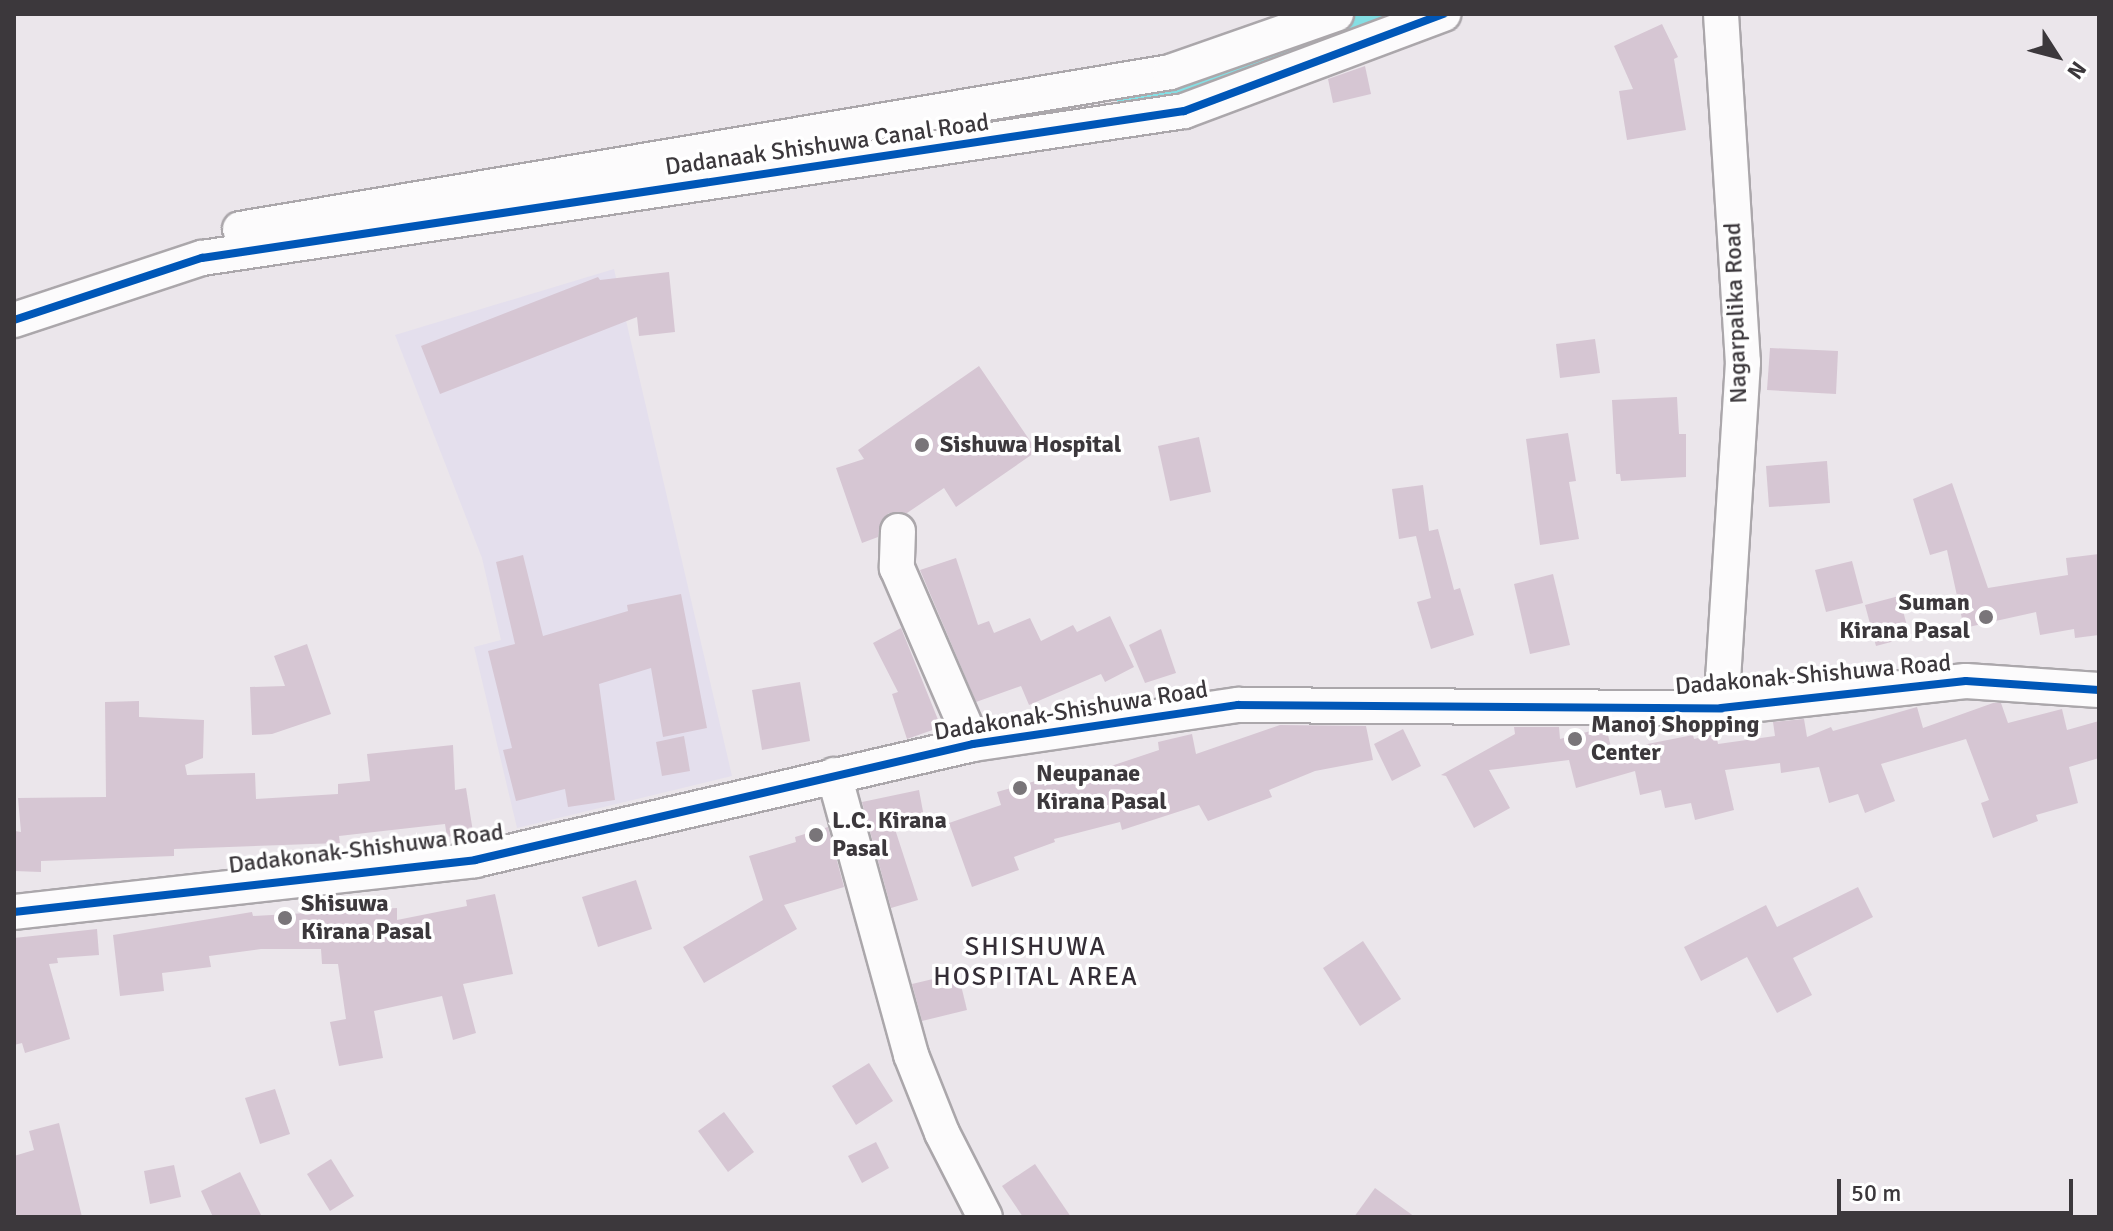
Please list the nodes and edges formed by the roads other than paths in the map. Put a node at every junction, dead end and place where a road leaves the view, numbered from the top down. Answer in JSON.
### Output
{"nodes":[{"id":1,"x":1336,"y":14,"type":"edge"},
{"id":2,"x":1443,"y":14,"type":"edge"},
{"id":3,"x":1721,"y":14,"type":"edge"},
{"id":4,"x":14,"y":299,"type":"edge"},
{"id":5,"x":14,"y":320,"type":"edge"},
{"id":6,"x":898,"y":531,"type":"dead end"},
{"id":7,"x":2099,"y":690,"type":"edge"},
{"id":8,"x":1721,"y":708,"type":"junction"},
{"id":9,"x":973,"y":744,"type":"junction"},
{"id":10,"x":834,"y":775,"type":"junction"},
{"id":11,"x":14,"y":912,"type":"edge"},
{"id":12,"x":985,"y":1217,"type":"edge"}],
"edges":[{"from":1,"to":4,"type":"street","name":"Dadanaak Shishuwa Canal Road"},
{"from":2,"to":5,"type":"street","name":"Dadanaak Shishuwa Canal Road"},
{"from":3,"to":8,"type":"street","name":"Nagarpalika Road"},
{"from":6,"to":9,"type":"street"},
{"from":7,"to":8,"type":"street","name":"Dadakonak-Shishuwa Road"},
{"from":8,"to":9,"type":"street","name":"Dadakonak-Shishuwa Road"},
{"from":9,"to":10,"type":"street","name":"Dadakonak-Shishuwa Road"},
{"from":10,"to":11,"type":"street","name":"Dadakonak-Shishuwa Road"},
{"from":10,"to":12,"type":"street"}]}
